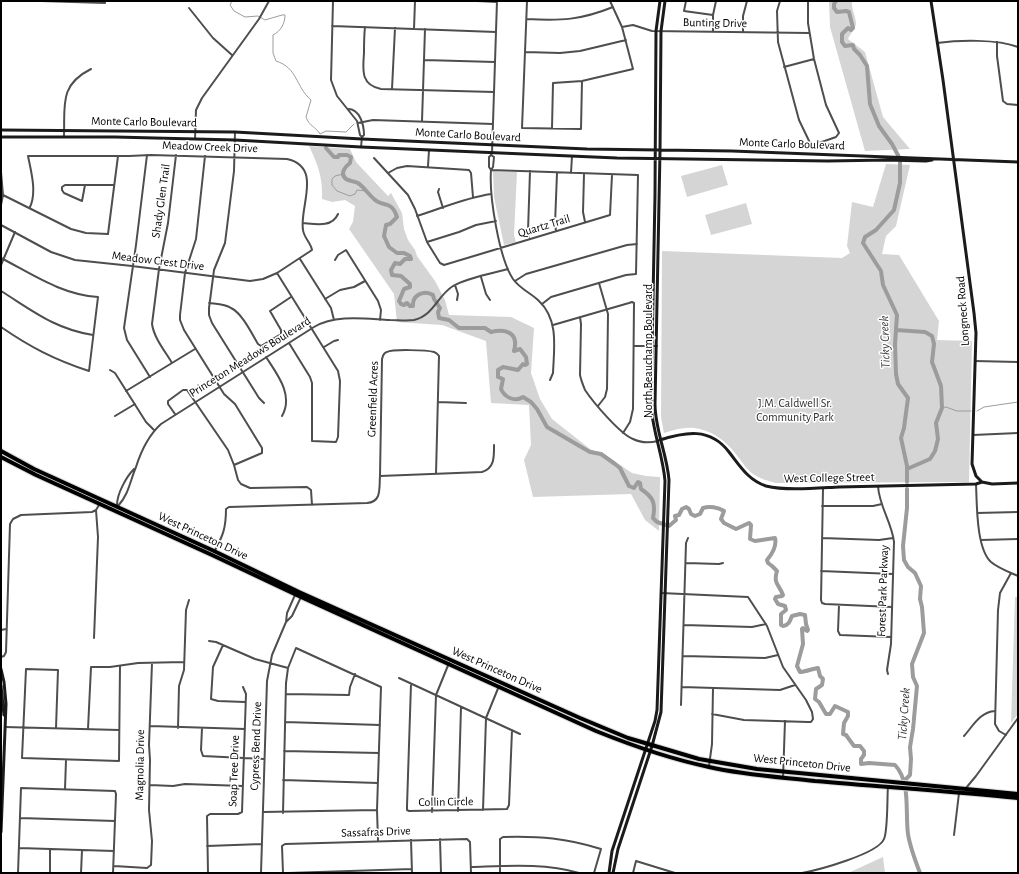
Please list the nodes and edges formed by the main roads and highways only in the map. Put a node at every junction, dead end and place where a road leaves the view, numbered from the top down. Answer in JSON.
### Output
{"nodes":[{"id":1,"x":1,"y":451,"type":"edge"},
{"id":2,"x":1,"y":458,"type":"edge"},
{"id":3,"x":213,"y":553,"type":"junction"},
{"id":4,"x":559,"y":712,"type":"junction"},
{"id":5,"x":911,"y":787,"type":"junction"},
{"id":6,"x":1018,"y":794,"type":"edge"},
{"id":7,"x":1018,"y":798,"type":"edge"}],
"edges":[{"from":1,"to":3,"type":"highway","name":"West Princeton Drive"},
{"from":2,"to":3,"type":"highway","name":"West Princeton Drive"},
{"from":3,"to":4,"type":"highway","name":"West Princeton Drive"},
{"from":4,"to":5,"type":"highway","name":"West Princeton Drive"},
{"from":4,"to":5,"type":"highway","name":"West Princeton Drive"},
{"from":5,"to":6,"type":"highway","name":"West Princeton Drive"},
{"from":5,"to":7,"type":"highway","name":"West Princeton Drive"}]}
